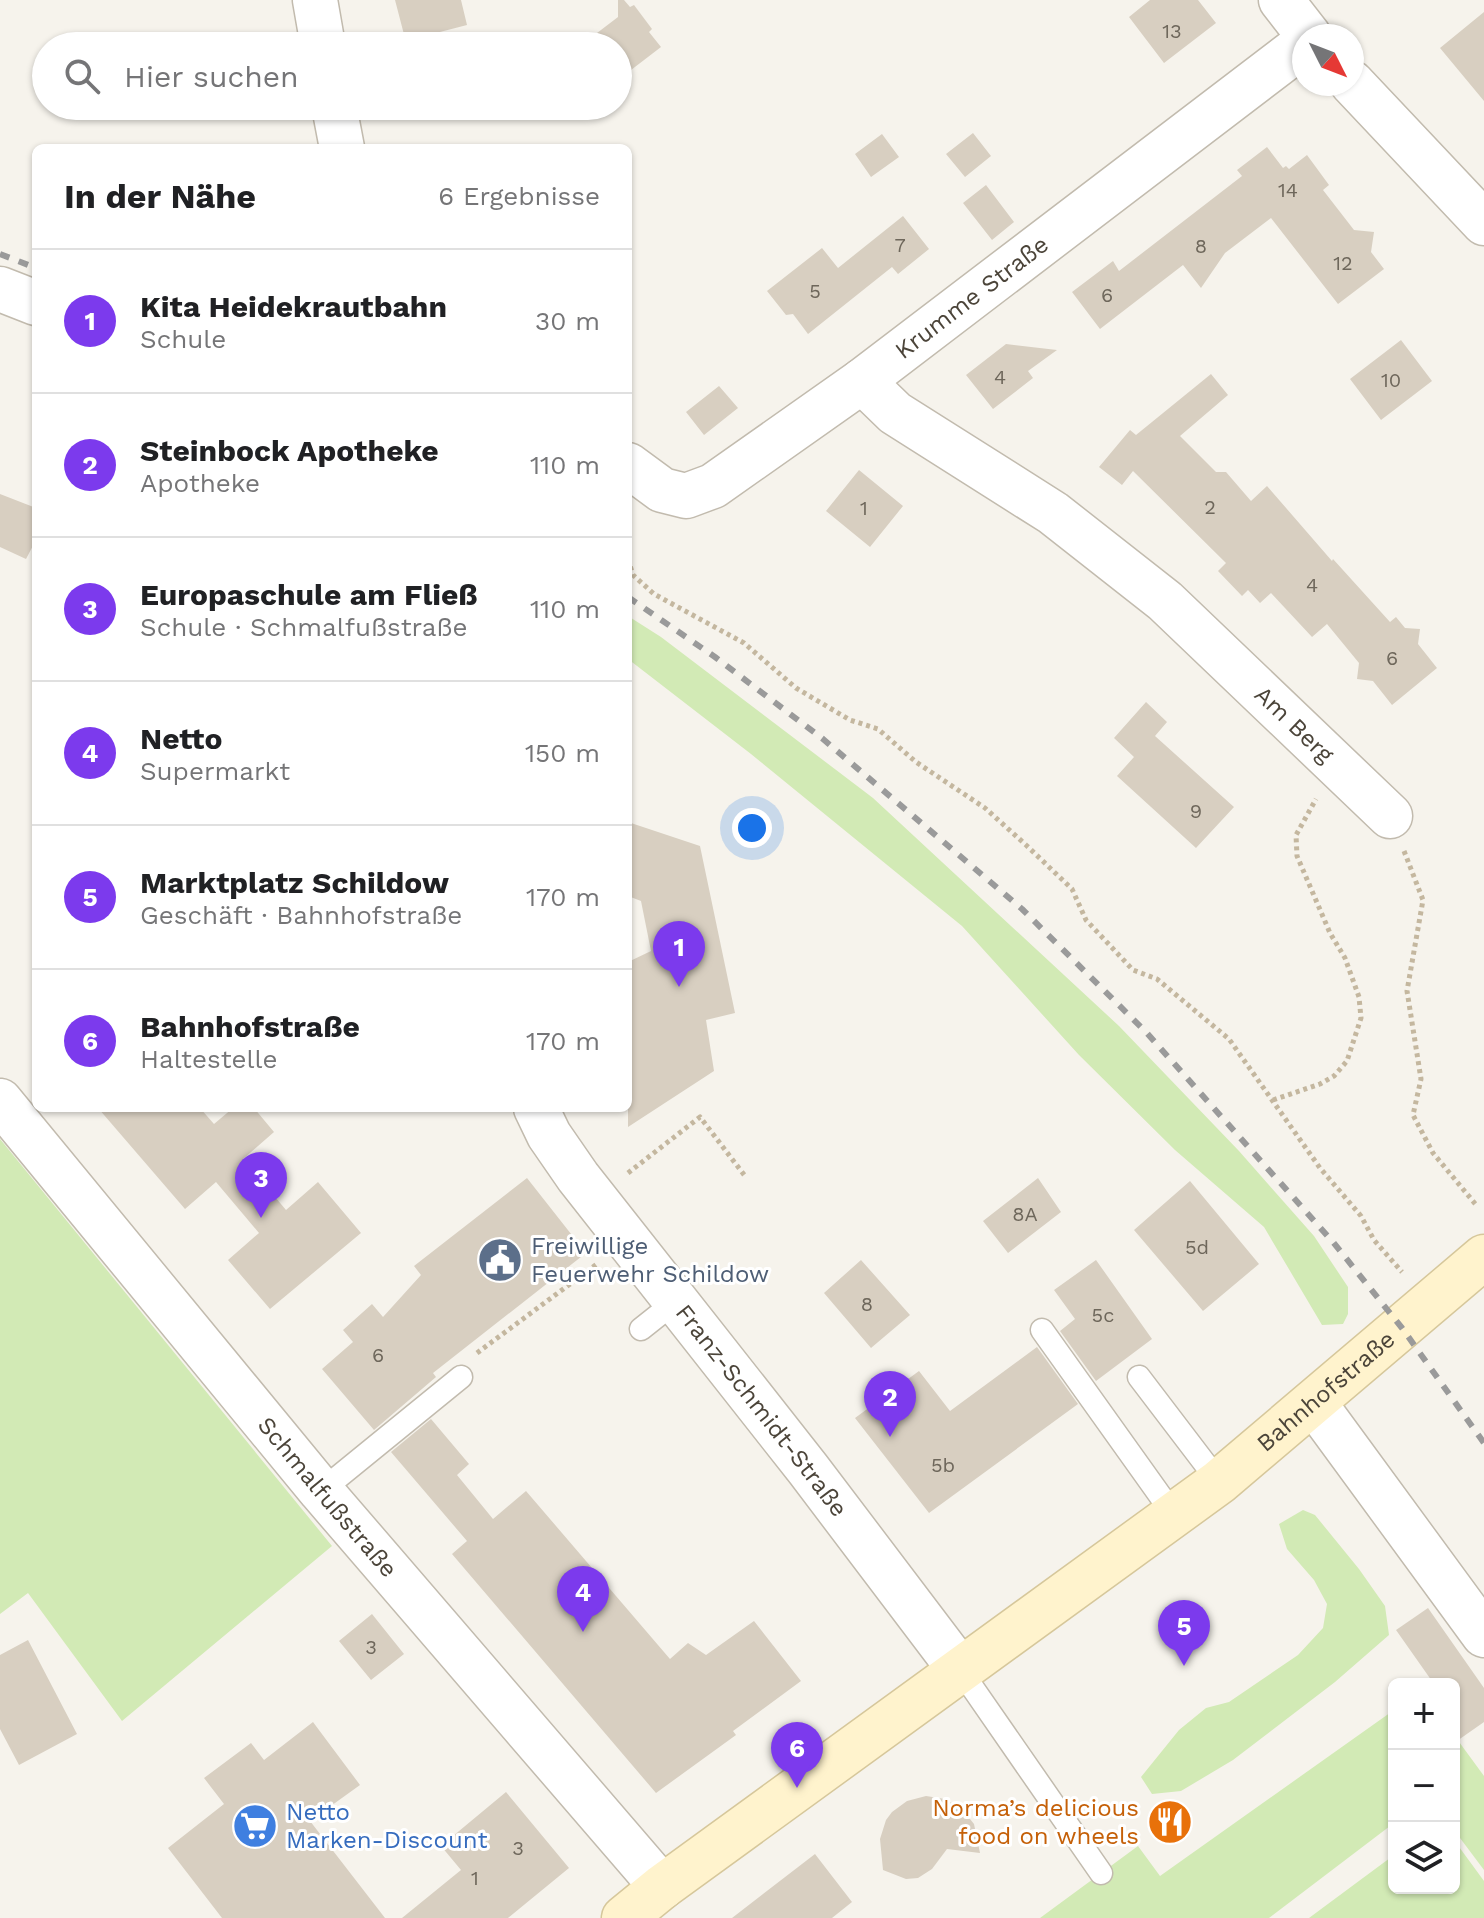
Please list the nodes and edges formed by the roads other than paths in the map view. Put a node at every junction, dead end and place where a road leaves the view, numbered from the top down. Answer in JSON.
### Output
{"nodes":[{"id":1,"x":315,"y":0,"type":"edge"},
{"id":2,"x":1281,"y":0,"type":"edge"},
{"id":3,"x":1300,"y":24,"type":"edge"},
{"id":4,"x":321,"y":32,"type":"edge"},
{"id":5,"x":1292,"y":53,"type":"edge"},
{"id":6,"x":1364,"y":96,"type":"edge"},
{"id":7,"x":337,"y":120,"type":"edge"},
{"id":8,"x":341,"y":144,"type":"edge"},
{"id":9,"x":1484,"y":223,"type":"edge"},
{"id":10,"x":0,"y":289,"type":"edge"},
{"id":11,"x":32,"y":301,"type":"edge"},
{"id":12,"x":862,"y":381,"type":"junction"},
{"id":13,"x":632,"y":468,"type":"edge"},
{"id":14,"x":1390,"y":816,"type":"road end"},
{"id":15,"x":0,"y":1101,"type":"edge"},
{"id":16,"x":538,"y":1112,"type":"edge"},
{"id":17,"x":1484,"y":1257,"type":"edge"},
{"id":18,"x":675,"y":1302,"type":"junction"},
{"id":19,"x":641,"y":1329,"type":"dead end"},
{"id":20,"x":1042,"y":1330,"type":"dead end"},
{"id":21,"x":461,"y":1377,"type":"dead end"},
{"id":22,"x":1139,"y":1377,"type":"dead end"},
{"id":23,"x":1314,"y":1403,"type":"junction"},
{"id":24,"x":1219,"y":1482,"type":"junction"},
{"id":25,"x":321,"y":1491,"type":"junction"},
{"id":26,"x":1174,"y":1515,"type":"junction"},
{"id":27,"x":1484,"y":1635,"type":"edge"},
{"id":28,"x":961,"y":1671,"type":"junction"},
{"id":29,"x":1101,"y":1873,"type":"dead end"},
{"id":30,"x":662,"y":1887,"type":"junction"},
{"id":31,"x":624,"y":1918,"type":"edge"}],
"edges":[{"from":1,"to":4,"type":"street"},
{"from":2,"to":3,"type":"street"},
{"from":5,"to":12,"type":"street","name":"Krumme Straße"},
{"from":6,"to":9,"type":"street"},
{"from":7,"to":8,"type":"street"},
{"from":10,"to":11,"type":"street"},
{"from":12,"to":13,"type":"street","name":"Krumme Straße"},
{"from":12,"to":14,"type":"street","name":"Am Berg"},
{"from":15,"to":25,"type":"street","name":"Schmalfußstraße"},
{"from":16,"to":18,"type":"street","name":"Franz-Schmidt-Straße"},
{"from":17,"to":23,"type":"street","name":"Bahnhofstraße"},
{"from":18,"to":19,"type":"lane"},
{"from":18,"to":28,"type":"street","name":"Franz-Schmidt-Straße"},
{"from":20,"to":26,"type":"lane"},
{"from":21,"to":25,"type":"lane"},
{"from":22,"to":24,"type":"lane"},
{"from":23,"to":24,"type":"street","name":"Bahnhofstraße"},
{"from":23,"to":27,"type":"street"},
{"from":24,"to":26,"type":"street","name":"Bahnhofstraße"},
{"from":25,"to":30,"type":"street","name":"Schmalfußstraße"},
{"from":26,"to":28,"type":"street","name":"Bahnhofstraße"},
{"from":28,"to":29,"type":"lane"},
{"from":28,"to":30,"type":"street","name":"Bahnhofstraße"},
{"from":30,"to":31,"type":"street","name":"Bahnhofstraße"}]}
